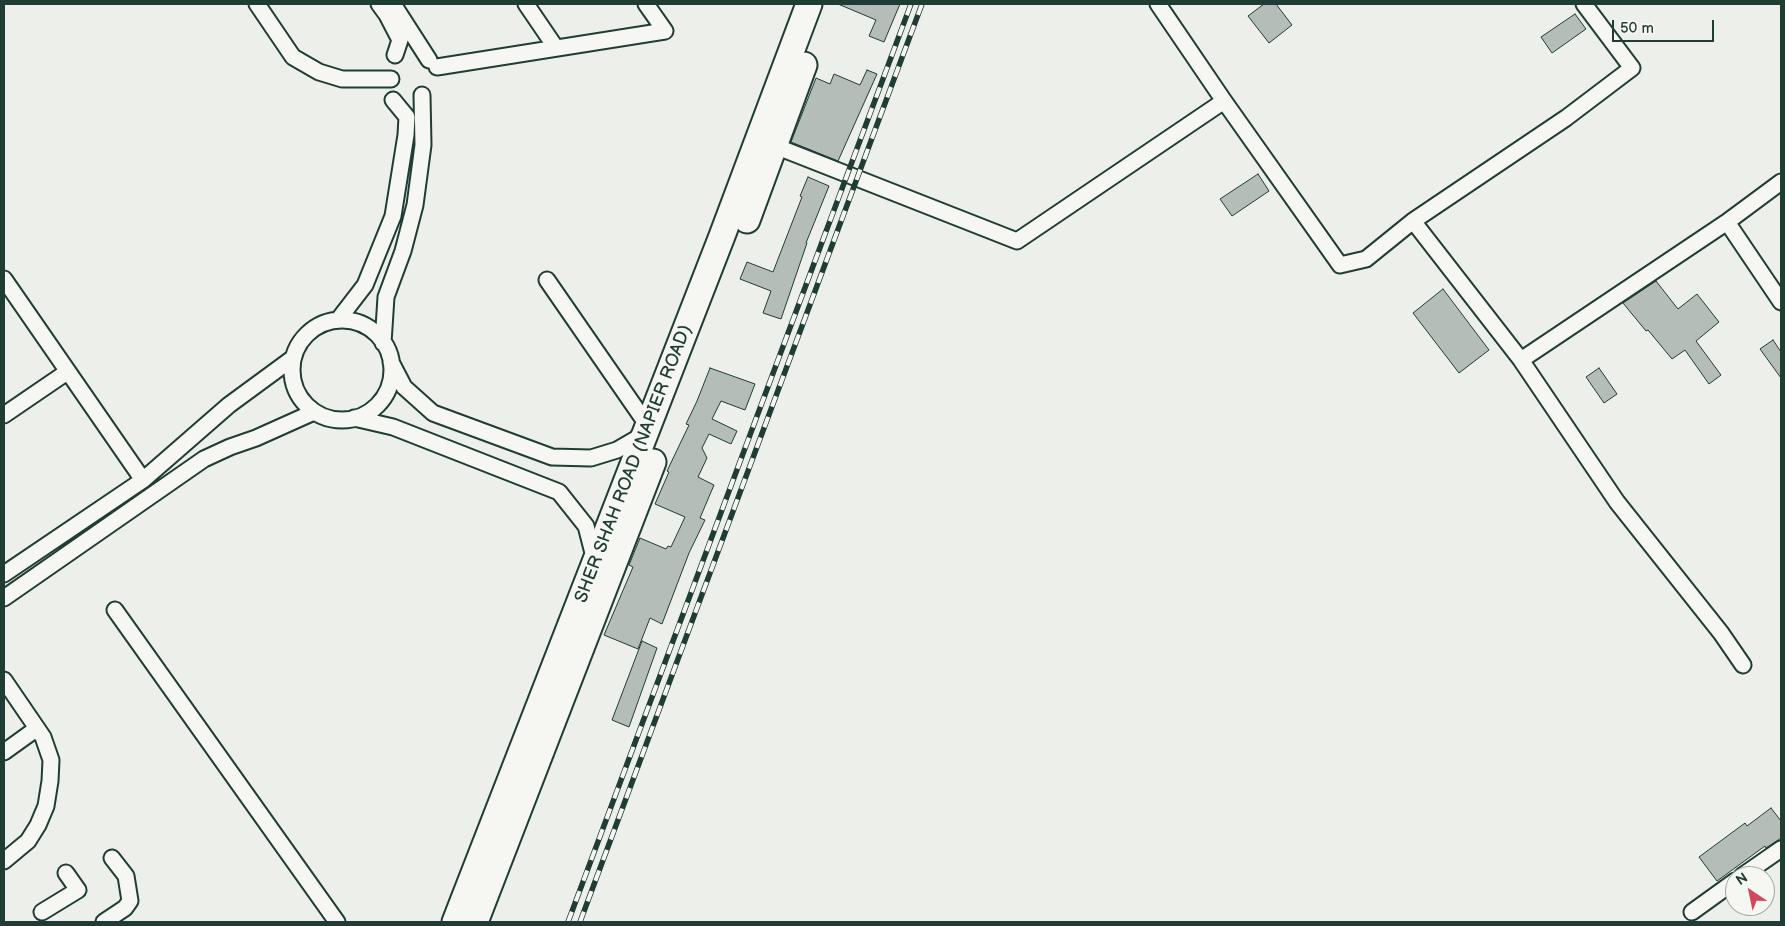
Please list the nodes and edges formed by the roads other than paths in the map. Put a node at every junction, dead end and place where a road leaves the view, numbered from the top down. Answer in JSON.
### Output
{"nodes":[{"id":1,"x":257,"y":4,"type":"edge"},
{"id":2,"x":379,"y":4,"type":"edge"},
{"id":3,"x":393,"y":4,"type":"edge"},
{"id":4,"x":526,"y":4,"type":"edge"},
{"id":5,"x":646,"y":4,"type":"edge"},
{"id":6,"x":809,"y":4,"type":"edge"},
{"id":7,"x":826,"y":4,"type":"edge"},
{"id":8,"x":1158,"y":4,"type":"edge"},
{"id":9,"x":1584,"y":4,"type":"edge"},
{"id":10,"x":556,"y":48,"type":"junction"},
{"id":11,"x":395,"y":55,"type":"dead end"},
{"id":12,"x":391,"y":79,"type":"dead end"},
{"id":13,"x":422,"y":95,"type":"dead end"},
{"id":14,"x":393,"y":100,"type":"dead end"},
{"id":15,"x":1224,"y":101,"type":"junction"},
{"id":16,"x":775,"y":146,"type":"junction"},
{"id":17,"x":1781,"y":182,"type":"edge"},
{"id":18,"x":1413,"y":222,"type":"junction"},
{"id":19,"x":1727,"y":222,"type":"junction"},
{"id":20,"x":4,"y":279,"type":"edge"},
{"id":21,"x":548,"y":280,"type":"dead end"},
{"id":22,"x":1781,"y":302,"type":"edge"},
{"id":23,"x":338,"y":320,"type":"junction"},
{"id":24,"x":383,"y":342,"type":"junction"},
{"id":25,"x":294,"y":358,"type":"junction"},
{"id":26,"x":1521,"y":360,"type":"junction"},
{"id":27,"x":391,"y":362,"type":"junction"},
{"id":28,"x":67,"y":372,"type":"junction"},
{"id":29,"x":314,"y":412,"type":"junction"},
{"id":30,"x":4,"y":415,"type":"edge"},
{"id":31,"x":354,"y":418,"type":"junction"},
{"id":32,"x":648,"y":426,"type":"junction"},
{"id":33,"x":143,"y":480,"type":"junction"},
{"id":34,"x":595,"y":562,"type":"junction"},
{"id":35,"x":4,"y":574,"type":"edge"},
{"id":36,"x":4,"y":598,"type":"edge"},
{"id":37,"x":115,"y":610,"type":"dead end"},
{"id":38,"x":1743,"y":665,"type":"dead end"},
{"id":39,"x":4,"y":680,"type":"edge"},
{"id":40,"x":36,"y":729,"type":"junction"},
{"id":41,"x":4,"y":752,"type":"edge"},
{"id":42,"x":1781,"y":849,"type":"edge"},
{"id":43,"x":112,"y":858,"type":"dead end"},
{"id":44,"x":4,"y":861,"type":"edge"},
{"id":45,"x":1756,"y":866,"type":"edge"},
{"id":46,"x":66,"y":873,"type":"dead end"},
{"id":47,"x":1725,"y":888,"type":"edge"},
{"id":48,"x":1692,"y":912,"type":"dead end"},
{"id":49,"x":42,"y":913,"type":"edge"},
{"id":50,"x":104,"y":922,"type":"edge"},
{"id":51,"x":337,"y":922,"type":"edge"},
{"id":52,"x":455,"y":922,"type":"edge"},
{"id":53,"x":475,"y":922,"type":"edge"}],
"edges":[{"from":1,"to":12,"type":"street"},
{"from":2,"to":11,"type":"street"},
{"from":3,"to":10,"type":"street"},
{"from":4,"to":10,"type":"street"},
{"from":5,"to":10,"type":"street"},
{"from":6,"to":32,"type":"main road","name":"SHER SHAH ROAD (NAPIER ROAD)"},
{"from":7,"to":16,"type":"main road","name":"SHER SHAH ROAD (NAPIER ROAD)"},
{"from":8,"to":15,"type":"street"},
{"from":9,"to":18,"type":"street"},
{"from":13,"to":24,"type":"street"},
{"from":14,"to":23,"type":"street"},
{"from":15,"to":16,"type":"street"},
{"from":15,"to":18,"type":"street"},
{"from":16,"to":53,"type":"main road","name":"SHER SHAH ROAD (NAPIER ROAD)"},
{"from":17,"to":19,"type":"street"},
{"from":18,"to":26,"type":"street"},
{"from":19,"to":22,"type":"street"},
{"from":19,"to":26,"type":"street"},
{"from":20,"to":28,"type":"street"},
{"from":21,"to":32,"type":"street"},
{"from":23,"to":24,"type":"street"},
{"from":23,"to":25,"type":"street"},
{"from":24,"to":27,"type":"street"},
{"from":25,"to":29,"type":"street"},
{"from":25,"to":33,"type":"street"},
{"from":26,"to":38,"type":"street"},
{"from":27,"to":31,"type":"street"},
{"from":27,"to":32,"type":"street"},
{"from":28,"to":30,"type":"street"},
{"from":28,"to":33,"type":"street"},
{"from":29,"to":31,"type":"street"},
{"from":29,"to":36,"type":"street"},
{"from":31,"to":34,"type":"street"},
{"from":32,"to":34,"type":"main road","name":"SHER SHAH ROAD (NAPIER ROAD)"},
{"from":33,"to":35,"type":"street"},
{"from":34,"to":52,"type":"main road","name":"SHER SHAH ROAD (NAPIER ROAD)"},
{"from":37,"to":51,"type":"street"},
{"from":39,"to":40,"type":"street"},
{"from":40,"to":41,"type":"street"},
{"from":40,"to":44,"type":"street"},
{"from":42,"to":45,"type":"street"},
{"from":43,"to":50,"type":"street"},
{"from":46,"to":49,"type":"street"},
{"from":47,"to":48,"type":"street"}]}
